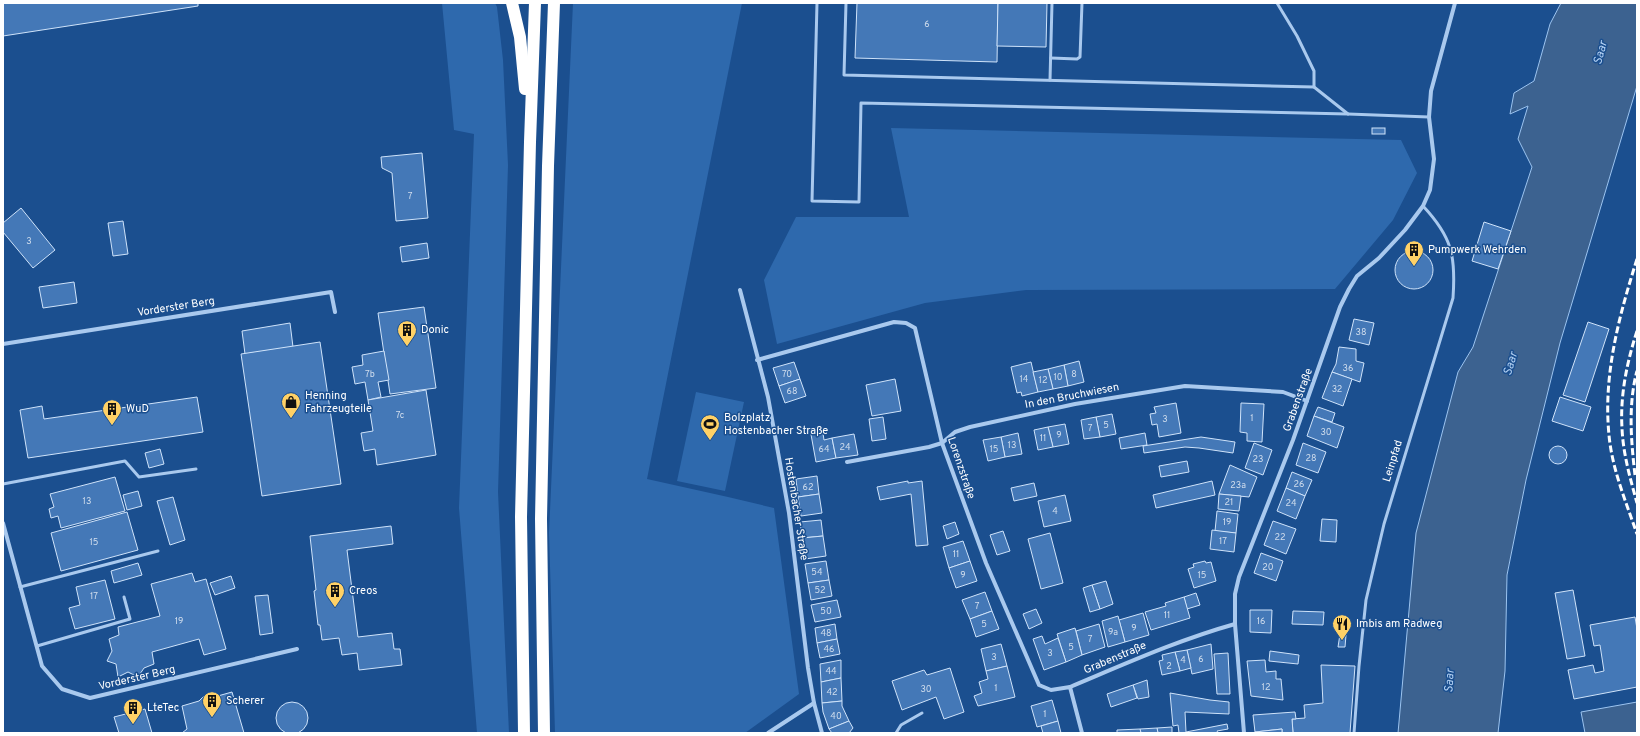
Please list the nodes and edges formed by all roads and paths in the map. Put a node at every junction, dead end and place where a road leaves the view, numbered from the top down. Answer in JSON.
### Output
{"nodes":[{"id":1,"x":512,"y":3,"type":"edge"},
{"id":2,"x":535,"y":3,"type":"edge"},
{"id":3,"x":554,"y":3,"type":"edge"},
{"id":4,"x":817,"y":3,"type":"edge"},
{"id":5,"x":846,"y":3,"type":"edge"},
{"id":6,"x":1052,"y":3,"type":"edge"},
{"id":7,"x":1082,"y":3,"type":"edge"},
{"id":8,"x":1277,"y":3,"type":"edge"},
{"id":9,"x":1455,"y":3,"type":"edge"},
{"id":10,"x":1051,"y":58,"type":"junction"},
{"id":11,"x":1050,"y":80,"type":"junction"},
{"id":12,"x":1314,"y":87,"type":"junction"},
{"id":13,"x":1348,"y":114,"type":"junction"},
{"id":14,"x":1429,"y":118,"type":"junction"},
{"id":15,"x":530,"y":142,"type":"junction"},
{"id":16,"x":1423,"y":206,"type":"junction"},
{"id":17,"x":740,"y":290,"type":"dead end"},
{"id":18,"x":335,"y":312,"type":"dead end"},
{"id":19,"x":3,"y":344,"type":"edge"},
{"id":20,"x":757,"y":360,"type":"junction"},
{"id":21,"x":1307,"y":401,"type":"junction"},
{"id":22,"x":942,"y":443,"type":"junction"},
{"id":23,"x":847,"y":462,"type":"dead end"},
{"id":24,"x":196,"y":469,"type":"dead end"},
{"id":25,"x":3,"y":484,"type":"edge"},
{"id":26,"x":3,"y":523,"type":"edge"},
{"id":27,"x":158,"y":551,"type":"dead end"},
{"id":28,"x":20,"y":587,"type":"junction"},
{"id":29,"x":124,"y":597,"type":"dead end"},
{"id":30,"x":1235,"y":624,"type":"junction"},
{"id":31,"x":37,"y":646,"type":"junction"},
{"id":32,"x":297,"y":649,"type":"dead end"},
{"id":33,"x":1070,"y":687,"type":"junction"},
{"id":34,"x":814,"y":703,"type":"junction"},
{"id":35,"x":922,"y":713,"type":"dead end"},
{"id":36,"x":524,"y":733,"type":"edge"},
{"id":37,"x":544,"y":733,"type":"edge"},
{"id":38,"x":768,"y":733,"type":"edge"},
{"id":39,"x":822,"y":733,"type":"edge"},
{"id":40,"x":896,"y":733,"type":"edge"},
{"id":41,"x":1082,"y":733,"type":"edge"},
{"id":42,"x":1244,"y":733,"type":"edge"},
{"id":43,"x":1354,"y":733,"type":"edge"}],
"edges":[{"from":1,"to":15,"type":"highway"},
{"from":2,"to":15,"type":"highway"},
{"from":3,"to":37,"type":"highway"},
{"from":4,"to":13,"type":"lane"},
{"from":5,"to":11,"type":"lane"},
{"from":6,"to":10,"type":"lane"},
{"from":7,"to":10,"type":"lane"},
{"from":8,"to":12,"type":"lane"},
{"from":9,"to":14,"type":"street","name":"Grabenstraße"},
{"from":10,"to":11,"type":"lane"},
{"from":11,"to":12,"type":"lane"},
{"from":12,"to":13,"type":"lane"},
{"from":13,"to":14,"type":"lane"},
{"from":14,"to":16,"type":"street","name":"Grabenstraße"},
{"from":15,"to":36,"type":"highway"},
{"from":16,"to":21,"type":"street","name":"Grabenstraße"},
{"from":16,"to":43,"type":"lane","name":"Leinpfad"},
{"from":17,"to":20,"type":"street","name":"Hostenbacher Straße"},
{"from":18,"to":19,"type":"street","name":"Vorderster Berg"},
{"from":20,"to":22,"type":"street","name":"Lorenzstraße"},
{"from":20,"to":34,"type":"street","name":"Hostenbacher Straße"},
{"from":21,"to":22,"type":"street","name":"In den Bruchwiesen"},
{"from":21,"to":30,"type":"street","name":"Grabenstraße"},
{"from":22,"to":23,"type":"street","name":"In den Bruchwiesen"},
{"from":22,"to":33,"type":"street","name":"Lorenzstraße"},
{"from":24,"to":25,"type":"lane"},
{"from":26,"to":28,"type":"street","name":"Vorderster Berg"},
{"from":27,"to":28,"type":"lane"},
{"from":28,"to":31,"type":"street","name":"Vorderster Berg"},
{"from":29,"to":31,"type":"lane"},
{"from":30,"to":33,"type":"street","name":"Grabenstraße"},
{"from":30,"to":42,"type":"street","name":"Grabenstraße"},
{"from":31,"to":32,"type":"street","name":"Vorderster Berg"},
{"from":33,"to":41,"type":"street"},
{"from":34,"to":38,"type":"street"},
{"from":34,"to":39,"type":"street","name":"Hostenbacher Straße"},
{"from":35,"to":40,"type":"lane"}]}
